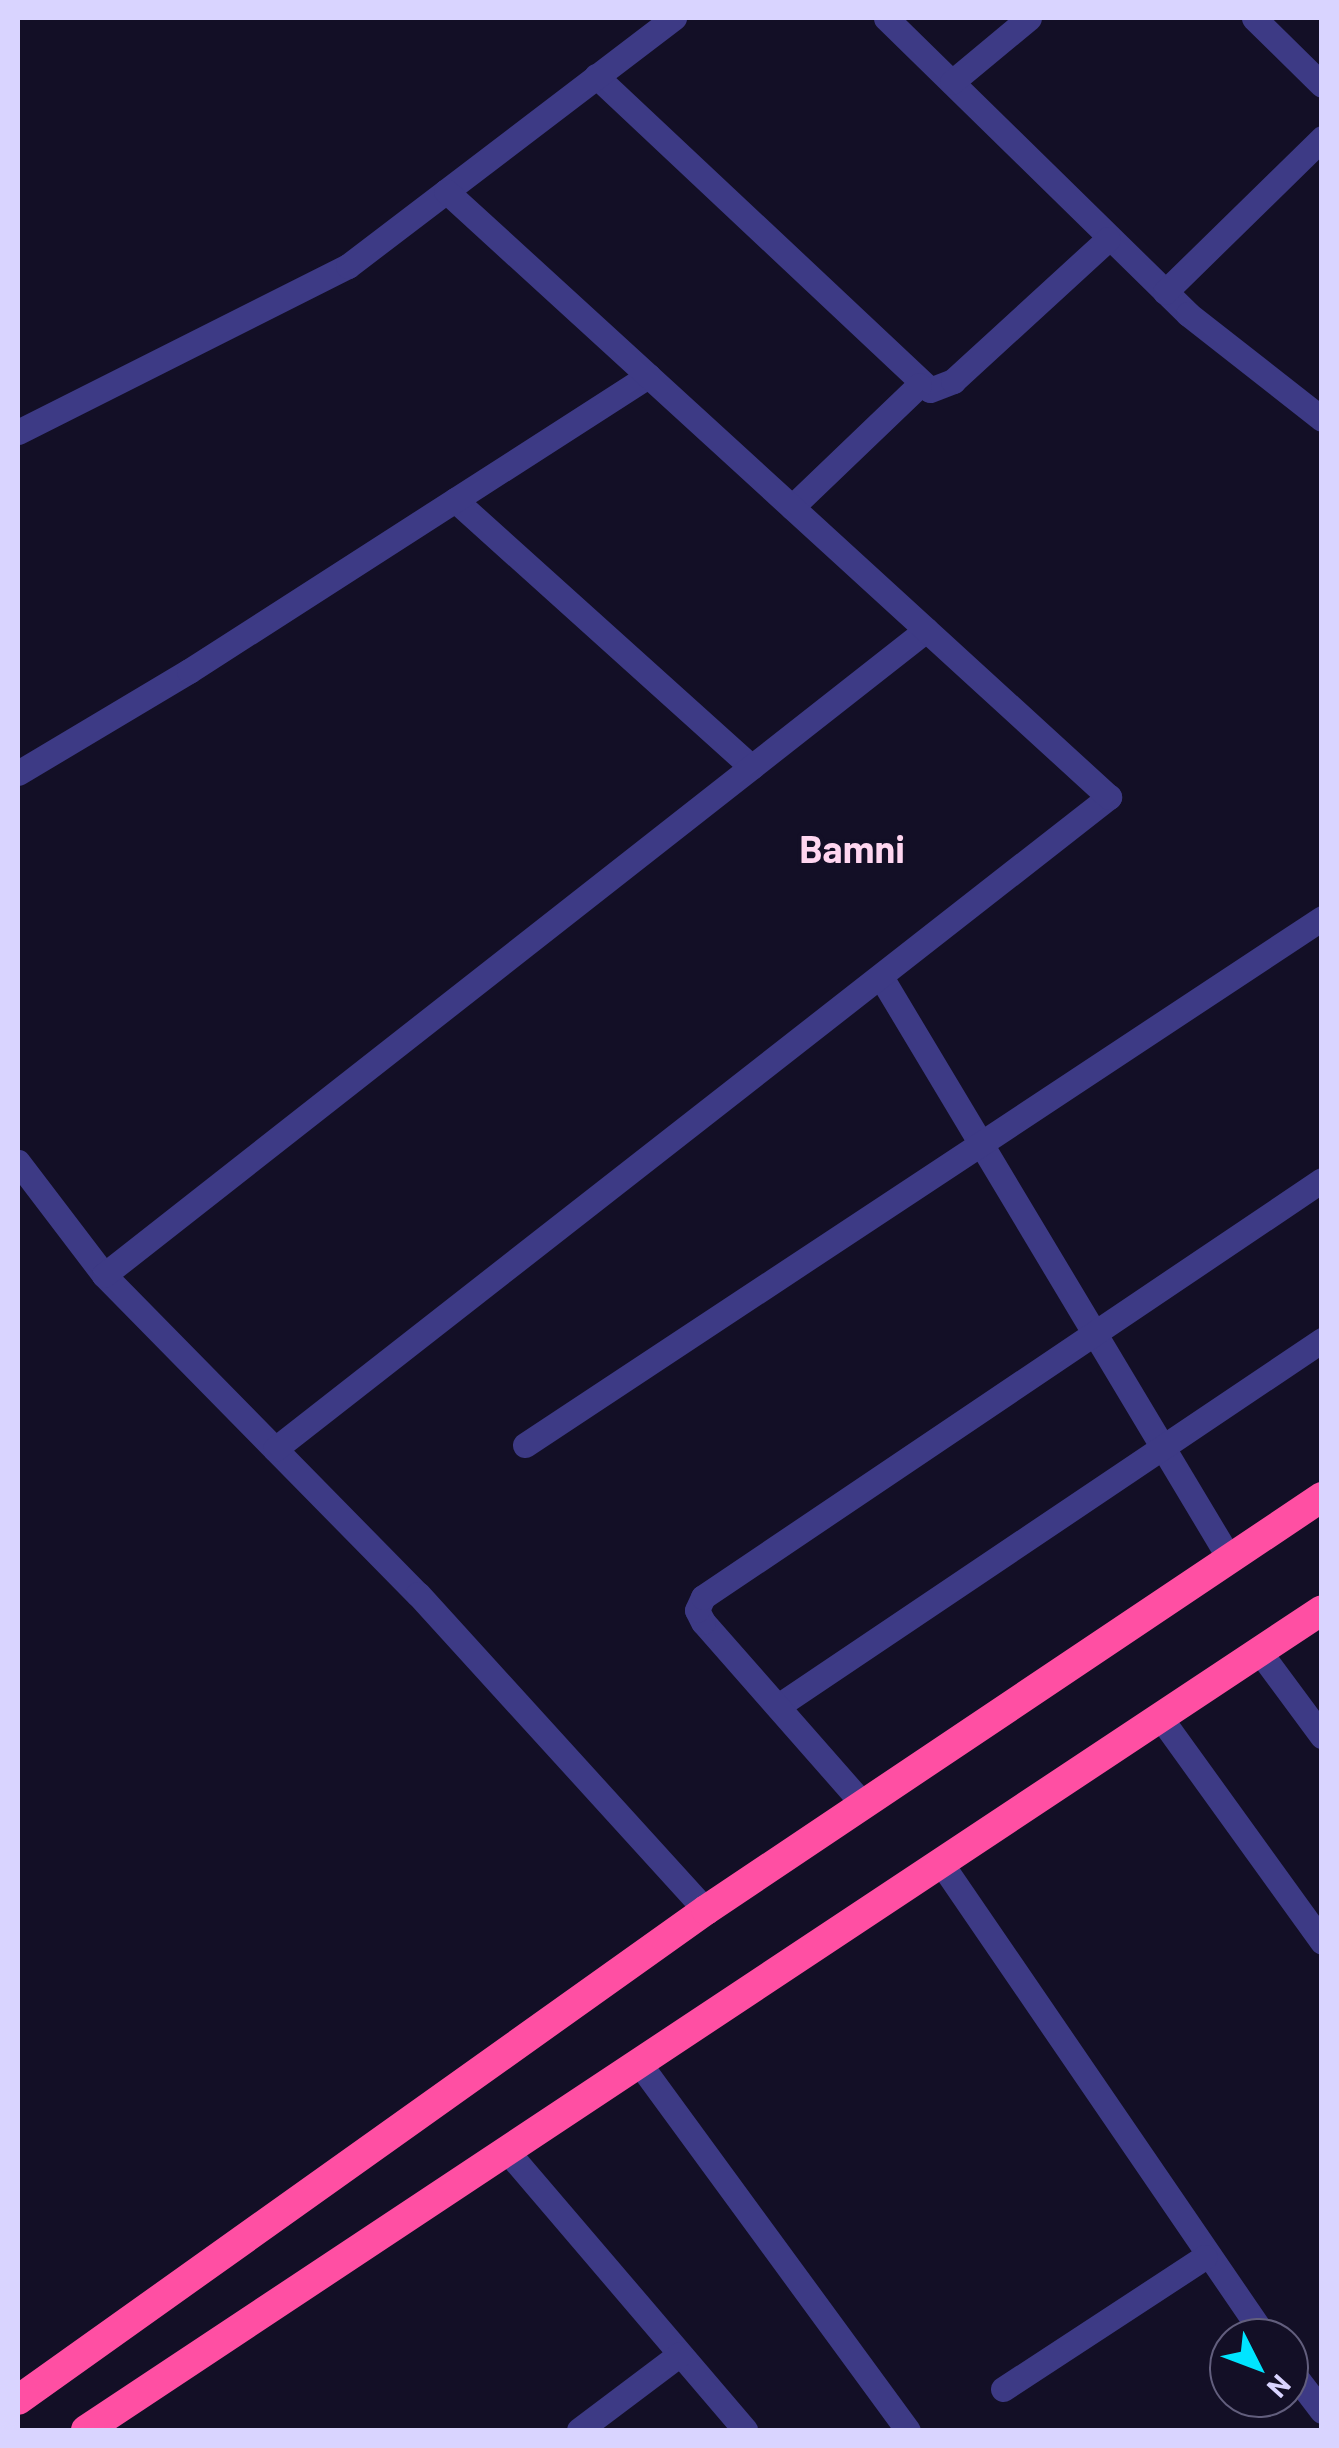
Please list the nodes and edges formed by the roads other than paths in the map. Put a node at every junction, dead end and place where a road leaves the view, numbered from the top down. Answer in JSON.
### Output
{"nodes":[{"id":1,"x":674,"y":18,"type":"edge"},
{"id":2,"x":886,"y":18,"type":"edge"},
{"id":3,"x":1030,"y":18,"type":"edge"},
{"id":4,"x":1254,"y":18,"type":"edge"},
{"id":5,"x":596,"y":76,"type":"junction"},
{"id":6,"x":952,"y":82,"type":"junction"},
{"id":7,"x":1322,"y":85,"type":"edge"},
{"id":8,"x":1322,"y":138,"type":"edge"},
{"id":9,"x":446,"y":191,"type":"junction"},
{"id":10,"x":1108,"y":239,"type":"junction"},
{"id":11,"x":1165,"y":292,"type":"junction"},
{"id":12,"x":648,"y":376,"type":"junction"},
{"id":13,"x":919,"y":385,"type":"junction"},
{"id":14,"x":1322,"y":418,"type":"edge"},
{"id":15,"x":18,"y":432,"type":"edge"},
{"id":16,"x":455,"y":500,"type":"junction"},
{"id":17,"x":792,"y":507,"type":"junction"},
{"id":18,"x":926,"y":630,"type":"junction"},
{"id":19,"x":752,"y":766,"type":"junction"},
{"id":20,"x":18,"y":774,"type":"edge"},
{"id":21,"x":1322,"y":918,"type":"edge"},
{"id":22,"x":881,"y":977,"type":"junction"},
{"id":23,"x":984,"y":1140,"type":"junction"},
{"id":24,"x":18,"y":1162,"type":"edge"},
{"id":25,"x":1322,"y":1180,"type":"edge"},
{"id":26,"x":104,"y":1275,"type":"junction"},
{"id":27,"x":1097,"y":1333,"type":"junction"},
{"id":28,"x":1322,"y":1340,"type":"edge"},
{"id":29,"x":1162,"y":1442,"type":"junction"},
{"id":30,"x":525,"y":1445,"type":"dead end"},
{"id":31,"x":275,"y":1449,"type":"junction"},
{"id":32,"x":1322,"y":1496,"type":"edge"},
{"id":33,"x":1228,"y":1556,"type":"junction"},
{"id":34,"x":1322,"y":1610,"type":"edge"},
{"id":35,"x":1259,"y":1651,"type":"junction"},
{"id":36,"x":778,"y":1706,"type":"junction"},
{"id":37,"x":1160,"y":1717,"type":"junction"},
{"id":38,"x":1322,"y":1736,"type":"edge"},
{"id":39,"x":863,"y":1804,"type":"junction"},
{"id":40,"x":943,"y":1866,"type":"junction"},
{"id":41,"x":706,"y":1910,"type":"junction"},
{"id":42,"x":1322,"y":1942,"type":"edge"},
{"id":43,"x":639,"y":2063,"type":"junction"},
{"id":44,"x":507,"y":2151,"type":"junction"},
{"id":45,"x":1205,"y":2257,"type":"junction"},
{"id":46,"x":1251,"y":2318,"type":"edge"},
{"id":47,"x":680,"y":2354,"type":"junction"},
{"id":48,"x":1003,"y":2388,"type":"dead end"},
{"id":49,"x":18,"y":2400,"type":"edge"},
{"id":50,"x":86,"y":2430,"type":"edge"},
{"id":51,"x":579,"y":2430,"type":"edge"},
{"id":52,"x":745,"y":2430,"type":"edge"},
{"id":53,"x":908,"y":2430,"type":"edge"}],
"edges":[{"from":1,"to":5,"type":"street"},
{"from":2,"to":6,"type":"street"},
{"from":3,"to":6,"type":"street"},
{"from":4,"to":7,"type":"street"},
{"from":5,"to":9,"type":"street"},
{"from":5,"to":13,"type":"street"},
{"from":6,"to":10,"type":"street"},
{"from":8,"to":11,"type":"street"},
{"from":9,"to":12,"type":"street"},
{"from":9,"to":15,"type":"street"},
{"from":10,"to":11,"type":"street"},
{"from":10,"to":13,"type":"street"},
{"from":11,"to":14,"type":"street"},
{"from":12,"to":16,"type":"street"},
{"from":12,"to":17,"type":"street"},
{"from":13,"to":17,"type":"street"},
{"from":16,"to":19,"type":"street"},
{"from":16,"to":20,"type":"street"},
{"from":17,"to":18,"type":"street"},
{"from":18,"to":19,"type":"street"},
{"from":18,"to":22,"type":"street"},
{"from":19,"to":26,"type":"street"},
{"from":21,"to":23,"type":"street"},
{"from":22,"to":23,"type":"street"},
{"from":22,"to":31,"type":"street"},
{"from":23,"to":27,"type":"street"},
{"from":23,"to":30,"type":"street"},
{"from":24,"to":26,"type":"street"},
{"from":25,"to":27,"type":"street"},
{"from":26,"to":31,"type":"street"},
{"from":27,"to":29,"type":"street"},
{"from":27,"to":36,"type":"street"},
{"from":28,"to":29,"type":"street"},
{"from":29,"to":33,"type":"street"},
{"from":29,"to":36,"type":"street"},
{"from":31,"to":41,"type":"street"},
{"from":32,"to":33,"type":"highway"},
{"from":33,"to":39,"type":"highway"},
{"from":34,"to":35,"type":"highway"},
{"from":35,"to":37,"type":"highway"},
{"from":35,"to":38,"type":"street"},
{"from":36,"to":39,"type":"street"},
{"from":37,"to":40,"type":"highway"},
{"from":37,"to":42,"type":"street"},
{"from":39,"to":41,"type":"highway"},
{"from":40,"to":43,"type":"highway"},
{"from":40,"to":45,"type":"street"},
{"from":41,"to":49,"type":"highway"},
{"from":43,"to":44,"type":"highway"},
{"from":43,"to":53,"type":"street"},
{"from":44,"to":47,"type":"street"},
{"from":44,"to":50,"type":"highway"},
{"from":45,"to":46,"type":"street"},
{"from":45,"to":48,"type":"street"},
{"from":47,"to":51,"type":"street"},
{"from":47,"to":52,"type":"street"}]}
